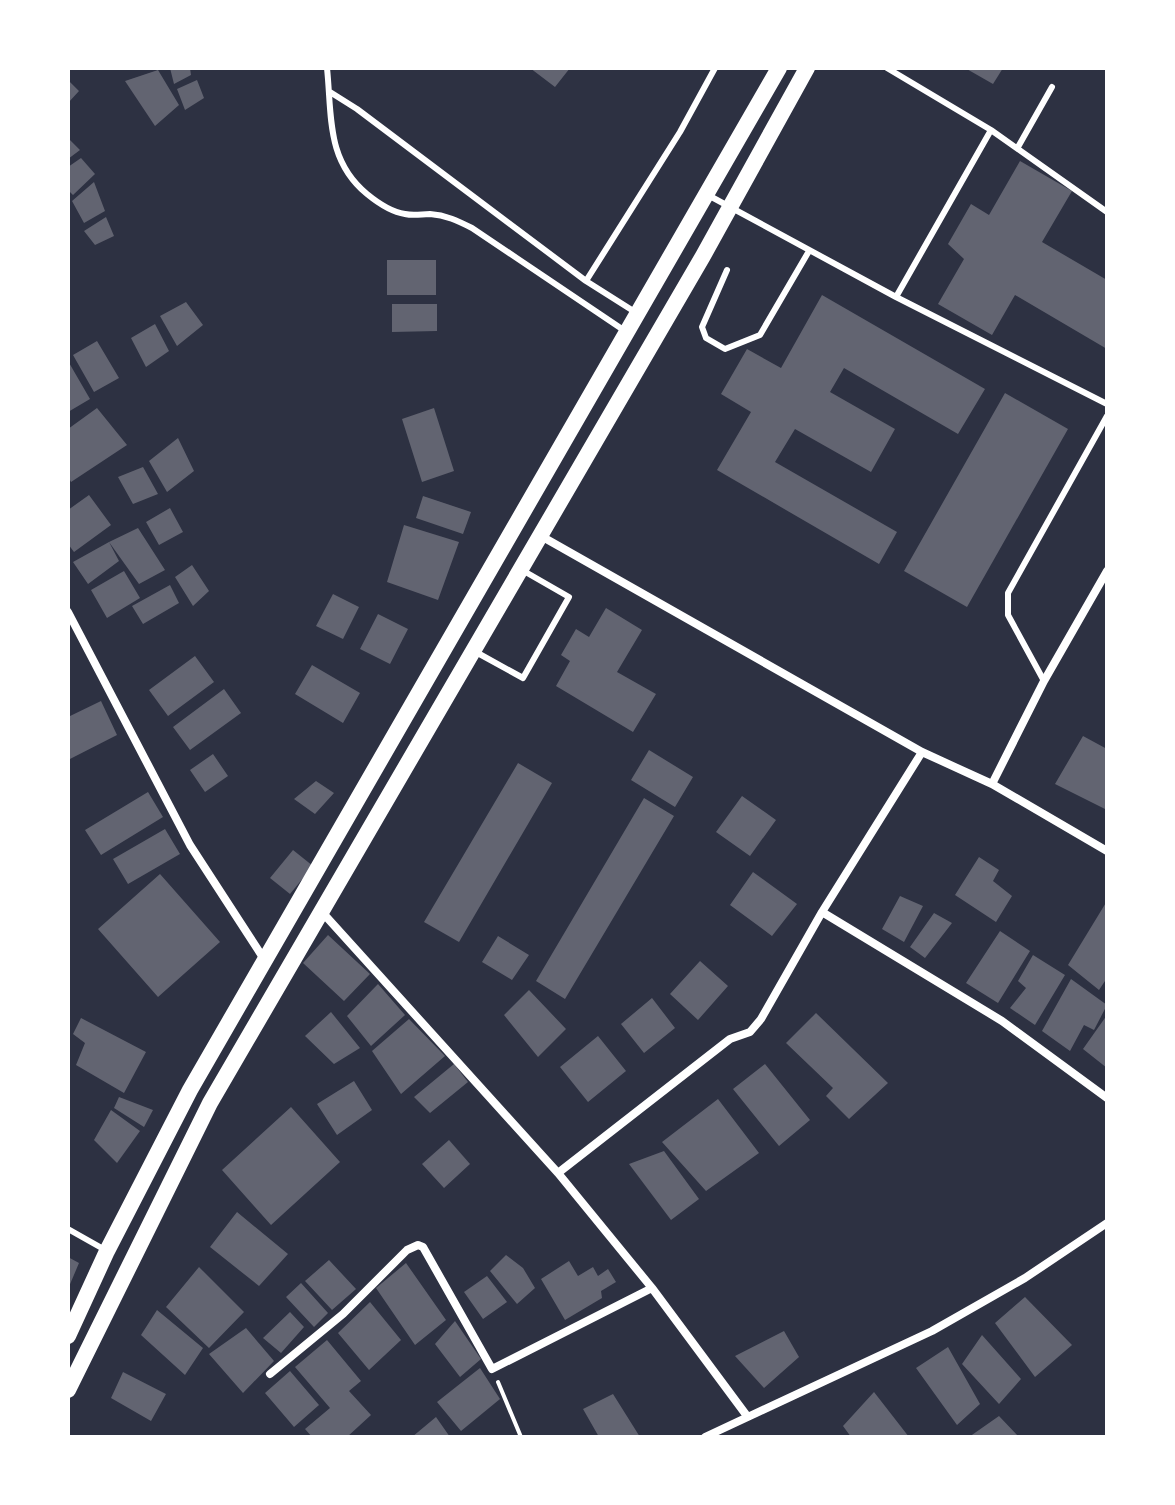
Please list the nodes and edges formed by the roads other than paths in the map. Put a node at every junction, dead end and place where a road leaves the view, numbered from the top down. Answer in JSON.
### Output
{"nodes":[{"id":1,"x":327,"y":68,"type":"edge"},
{"id":2,"x":715,"y":68,"type":"edge"},
{"id":3,"x":779,"y":68,"type":"edge"},
{"id":4,"x":807,"y":68,"type":"edge"},
{"id":5,"x":887,"y":68,"type":"edge"},
{"id":6,"x":1052,"y":87,"type":"dead end"},
{"id":7,"x":330,"y":92,"type":"junction"},
{"id":8,"x":991,"y":130,"type":"junction"},
{"id":9,"x":1018,"y":147,"type":"junction"},
{"id":10,"x":706,"y":194,"type":"junction"},
{"id":11,"x":730,"y":208,"type":"junction"},
{"id":12,"x":1107,"y":212,"type":"edge"},
{"id":13,"x":679,"y":243,"type":"junction"},
{"id":14,"x":809,"y":251,"type":"junction"},
{"id":15,"x":703,"y":256,"type":"junction"},
{"id":16,"x":727,"y":270,"type":"dead end"},
{"id":17,"x":586,"y":281,"type":"junction"},
{"id":18,"x":896,"y":297,"type":"junction"},
{"id":19,"x":639,"y":315,"type":"junction"},
{"id":20,"x":628,"y":333,"type":"junction"},
{"id":21,"x":1107,"y":404,"type":"edge"},
{"id":22,"x":1107,"y":416,"type":"edge"},
{"id":23,"x":541,"y":536,"type":"junction"},
{"id":24,"x":521,"y":570,"type":"junction"},
{"id":25,"x":1107,"y":571,"type":"edge"},
{"id":26,"x":68,"y":612,"type":"edge"},
{"id":27,"x":474,"y":651,"type":"junction"},
{"id":28,"x":1044,"y":681,"type":"junction"},
{"id":29,"x":922,"y":752,"type":"junction"},
{"id":30,"x":992,"y":784,"type":"junction"},
{"id":31,"x":1107,"y":851,"type":"edge"},
{"id":32,"x":322,"y":912,"type":"junction"},
{"id":33,"x":822,"y":912,"type":"junction"},
{"id":34,"x":266,"y":961,"type":"junction"},
{"id":35,"x":1107,"y":1098,"type":"edge"},
{"id":36,"x":558,"y":1173,"type":"junction"},
{"id":37,"x":1107,"y":1223,"type":"edge"},
{"id":38,"x":68,"y":1229,"type":"edge"},
{"id":39,"x":107,"y":1251,"type":"junction"},
{"id":40,"x":652,"y":1288,"type":"junction"},
{"id":41,"x":68,"y":1336,"type":"edge"},
{"id":42,"x":270,"y":1374,"type":"dead end"},
{"id":43,"x":68,"y":1390,"type":"edge"},
{"id":44,"x":747,"y":1416,"type":"junction"},
{"id":45,"x":705,"y":1437,"type":"edge"}],
"edges":[{"from":1,"to":7,"type":"lane"},
{"from":2,"to":17,"type":"lane"},
{"from":3,"to":10,"type":"main road"},
{"from":4,"to":11,"type":"main road"},
{"from":5,"to":8,"type":"lane"},
{"from":6,"to":9,"type":"lane"},
{"from":7,"to":17,"type":"lane"},
{"from":7,"to":20,"type":"lane"},
{"from":8,"to":9,"type":"lane"},
{"from":8,"to":18,"type":"lane"},
{"from":9,"to":12,"type":"lane"},
{"from":10,"to":11,"type":"lane"},
{"from":10,"to":13,"type":"main road"},
{"from":11,"to":14,"type":"lane"},
{"from":11,"to":15,"type":"main road"},
{"from":13,"to":15,"type":"main road"},
{"from":13,"to":19,"type":"main road"},
{"from":14,"to":16,"type":"lane"},
{"from":14,"to":18,"type":"lane"},
{"from":15,"to":23,"type":"main road"},
{"from":17,"to":19,"type":"lane"},
{"from":18,"to":21,"type":"lane"},
{"from":19,"to":20,"type":"main road"},
{"from":20,"to":34,"type":"main road"},
{"from":22,"to":28,"type":"lane"},
{"from":23,"to":24,"type":"main road"},
{"from":23,"to":29,"type":"street"},
{"from":24,"to":27,"type":"main road"},
{"from":24,"to":27,"type":"lane"},
{"from":25,"to":28,"type":"street"},
{"from":26,"to":34,"type":"street"},
{"from":27,"to":32,"type":"main road"},
{"from":28,"to":30,"type":"street"},
{"from":29,"to":30,"type":"street"},
{"from":29,"to":33,"type":"street"},
{"from":30,"to":31,"type":"street"},
{"from":32,"to":36,"type":"street"},
{"from":32,"to":43,"type":"main road"},
{"from":33,"to":35,"type":"street"},
{"from":33,"to":36,"type":"street"},
{"from":34,"to":39,"type":"main road"},
{"from":36,"to":40,"type":"street"},
{"from":37,"to":44,"type":"street"},
{"from":38,"to":39,"type":"lane"},
{"from":39,"to":41,"type":"main road"},
{"from":40,"to":42,"type":"street"},
{"from":40,"to":44,"type":"street"},
{"from":44,"to":45,"type":"street"}]}
